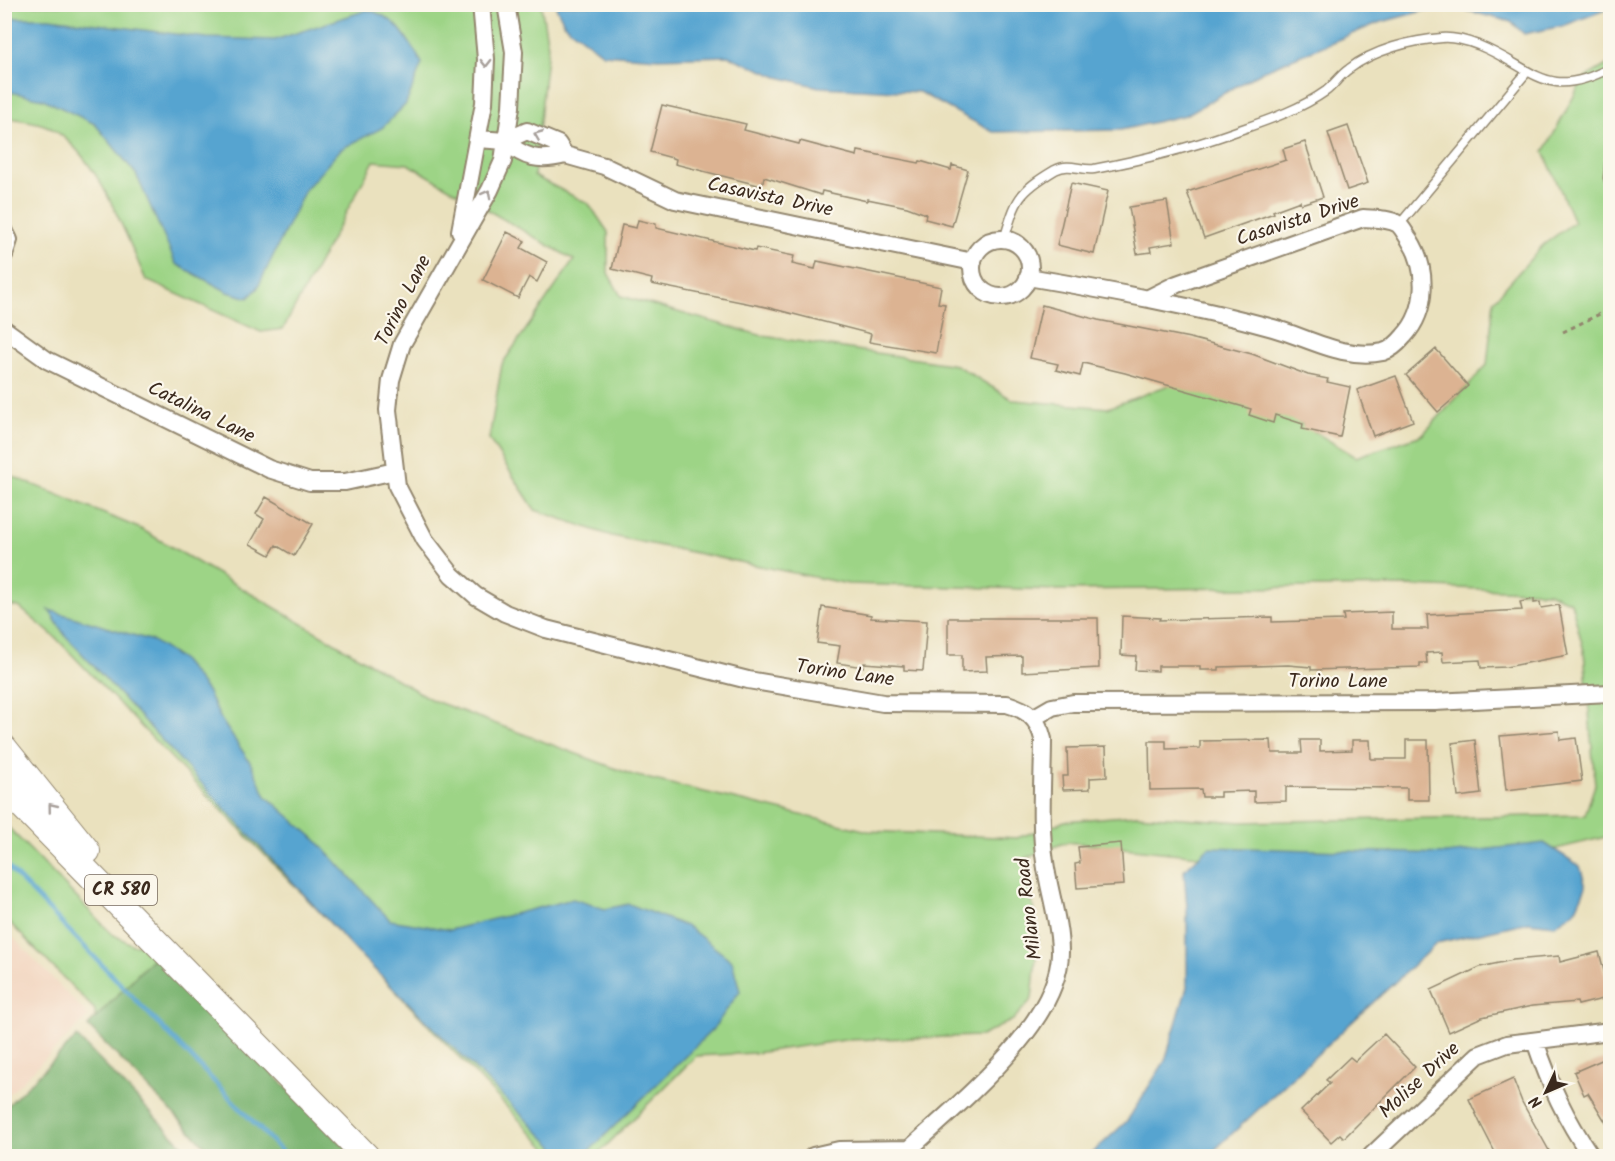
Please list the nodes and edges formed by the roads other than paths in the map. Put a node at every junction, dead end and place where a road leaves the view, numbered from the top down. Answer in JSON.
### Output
{"nodes":[{"id":1,"x":481,"y":4,"type":"edge"},
{"id":2,"x":506,"y":4,"type":"edge"},
{"id":3,"x":1611,"y":68,"type":"edge"},
{"id":4,"x":1527,"y":72,"type":"junction"},
{"id":5,"x":478,"y":139,"type":"junction"},
{"id":6,"x":505,"y":141,"type":"junction"},
{"id":7,"x":1611,"y":156,"type":"edge"},
{"id":8,"x":1611,"y":184,"type":"edge"},
{"id":9,"x":1399,"y":225,"type":"junction"},
{"id":10,"x":4,"y":230,"type":"edge"},
{"id":11,"x":1004,"y":240,"type":"junction"},
{"id":12,"x":457,"y":244,"type":"junction"},
{"id":13,"x":4,"y":255,"type":"edge"},
{"id":14,"x":973,"y":262,"type":"junction"},
{"id":15,"x":1029,"y":277,"type":"junction"},
{"id":16,"x":1149,"y":298,"type":"junction"},
{"id":17,"x":4,"y":329,"type":"edge"},
{"id":18,"x":395,"y":471,"type":"junction"},
{"id":19,"x":1611,"y":693,"type":"edge"},
{"id":20,"x":1034,"y":718,"type":"junction"},
{"id":21,"x":4,"y":748,"type":"edge"},
{"id":22,"x":4,"y":787,"type":"edge"},
{"id":23,"x":240,"y":1028,"type":"junction"},
{"id":24,"x":1611,"y":1031,"type":"edge"},
{"id":25,"x":1535,"y":1041,"type":"junction"},
{"id":26,"x":906,"y":1153,"type":"edge"},
{"id":27,"x":1375,"y":1155,"type":"edge"},
{"id":28,"x":366,"y":1156,"type":"edge"},
{"id":29,"x":813,"y":1156,"type":"edge"},
{"id":30,"x":1591,"y":1156,"type":"edge"}],
"edges":[{"from":1,"to":5,"type":"street","name":"Torino Lane","one_way":true},
{"from":2,"to":6,"type":"street","name":"Torino Lane"},
{"from":3,"to":4,"type":"lane"},
{"from":4,"to":9,"type":"lane"},
{"from":4,"to":11,"type":"lane"},
{"from":5,"to":6,"type":"street"},
{"from":5,"to":12,"type":"street","name":"Torino Lane"},
{"from":12,"to":6,"type":"street","name":"Torino Lane","one_way":true},
{"from":6,"to":14,"type":"street","name":"Casavista Drive"},
{"from":7,"to":8,"type":"lane"},
{"from":9,"to":16,"type":"street","name":"Casavista Drive"},
{"from":9,"to":16,"type":"street"},
{"from":10,"to":13,"type":"street"},
{"from":11,"to":14,"type":"street"},
{"from":11,"to":15,"type":"street"},
{"from":12,"to":18,"type":"street","name":"Torino Lane"},
{"from":14,"to":15,"type":"street"},
{"from":15,"to":16,"type":"street"},
{"from":17,"to":18,"type":"street","name":"Catalina Lane"},
{"from":18,"to":20,"type":"street","name":"Torino Lane"},
{"from":19,"to":20,"type":"street","name":"Torino Lane"},
{"from":20,"to":26,"type":"street","name":"Milano Road"},
{"from":23,"to":21,"type":"main road","number":"CR 580","one_way":true},
{"from":22,"to":23,"type":"main road","number":"CR 580"},
{"from":23,"to":28,"type":"main road","number":"CR 580"},
{"from":24,"to":25,"type":"street","name":"Molise Drive"},
{"from":25,"to":27,"type":"street","name":"Molise Drive"},
{"from":25,"to":30,"type":"street"},
{"from":26,"to":29,"type":"street","name":"Milano Road"}]}
